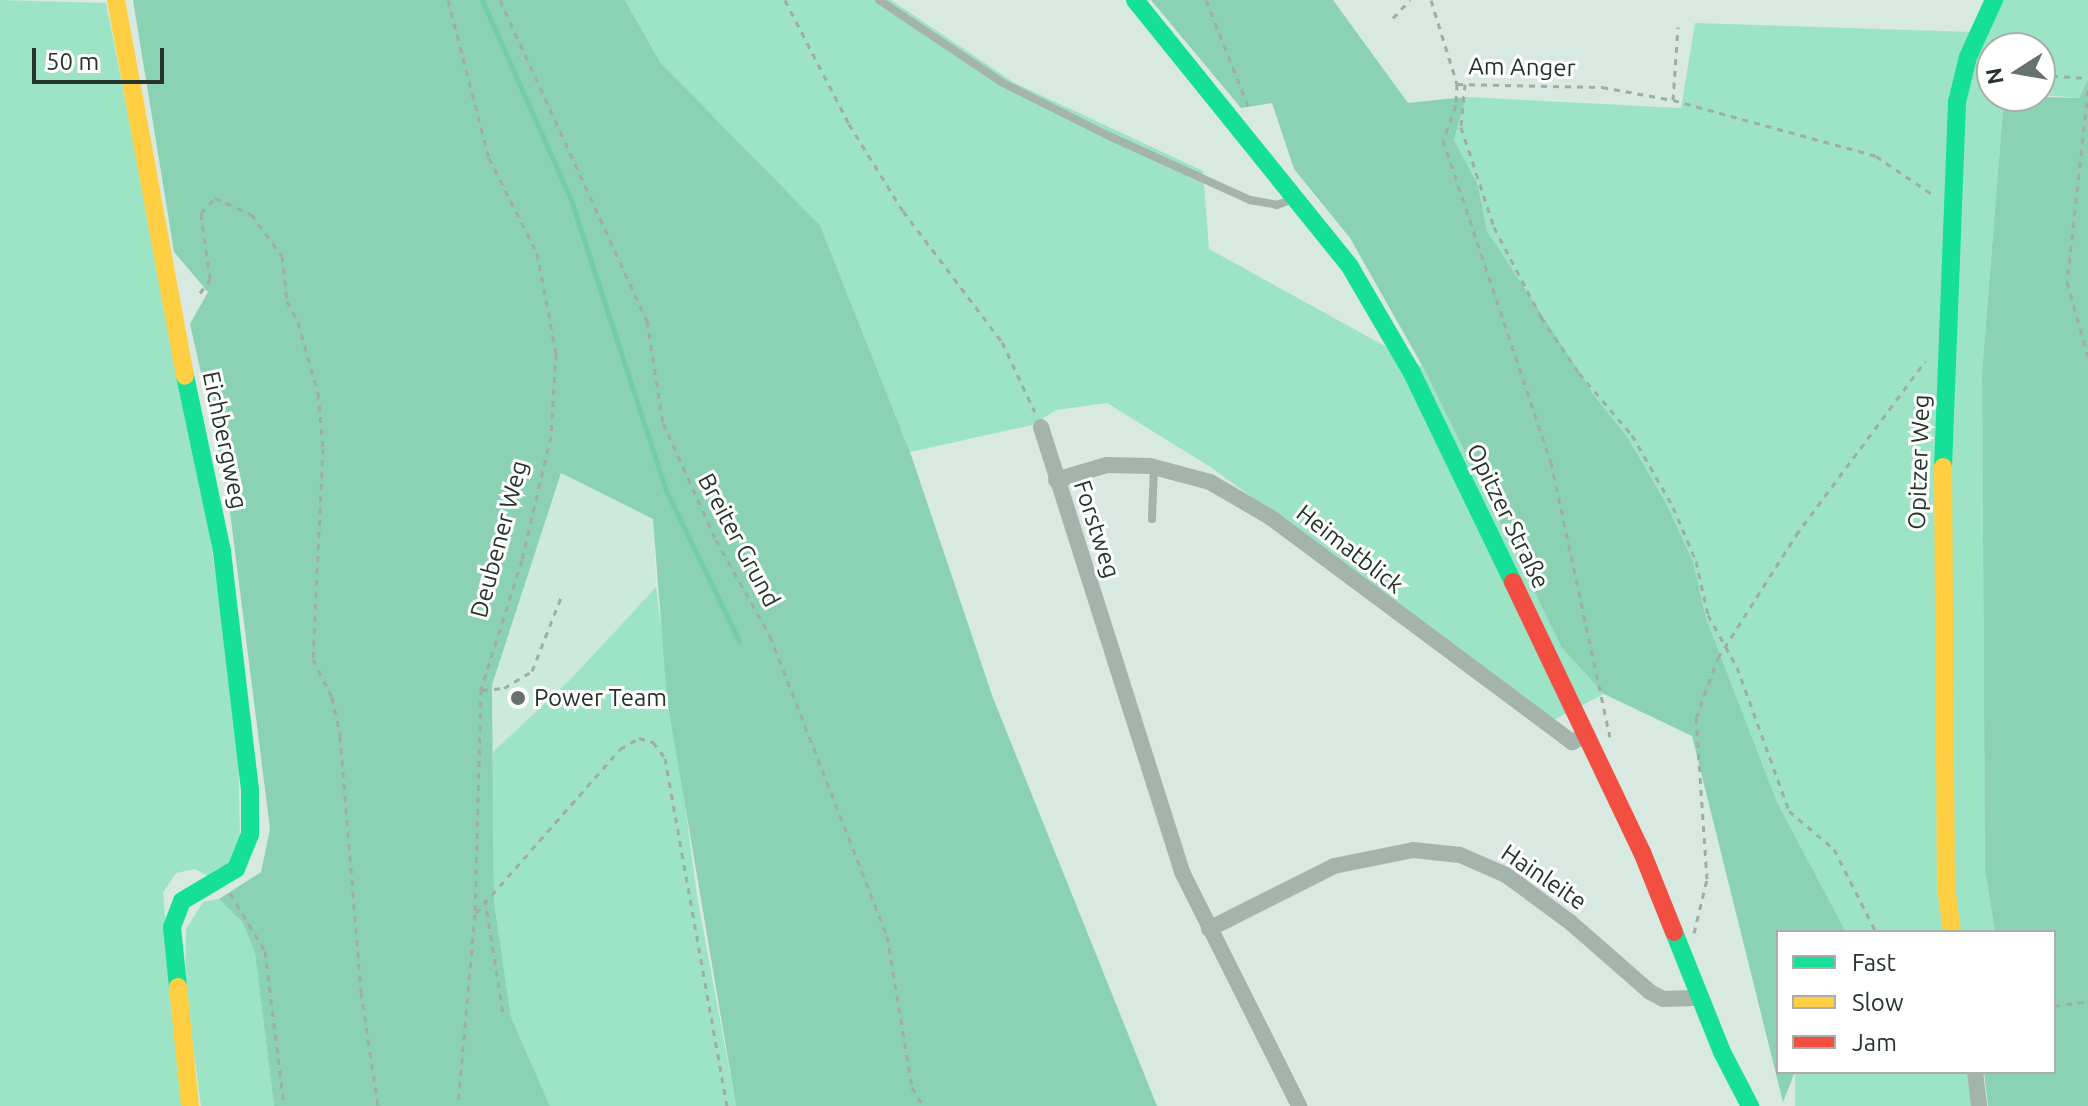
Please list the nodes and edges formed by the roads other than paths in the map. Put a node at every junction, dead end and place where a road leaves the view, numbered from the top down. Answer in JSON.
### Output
{"nodes":[{"id":1,"x":116,"y":0,"type":"edge"},
{"id":2,"x":879,"y":0,"type":"edge"},
{"id":3,"x":1135,"y":0,"type":"edge"},
{"id":4,"x":1994,"y":0,"type":"edge"},
{"id":5,"x":1298,"y":197,"type":"junction"},
{"id":6,"x":1041,"y":427,"type":"road end"},
{"id":7,"x":1154,"y":467,"type":"junction"},
{"id":8,"x":1056,"y":480,"type":"junction"},
{"id":9,"x":1152,"y":519,"type":"dead end"},
{"id":10,"x":1587,"y":735,"type":"junction"},
{"id":11,"x":1209,"y":929,"type":"junction"},
{"id":12,"x":1952,"y":930,"type":"edge"},
{"id":13,"x":1701,"y":998,"type":"junction"},
{"id":14,"x":1975,"y":1074,"type":"edge"},
{"id":15,"x":190,"y":1106,"type":"edge"},
{"id":16,"x":1299,"y":1106,"type":"edge"},
{"id":17,"x":1750,"y":1106,"type":"edge"},
{"id":18,"x":1979,"y":1106,"type":"edge"}],
"edges":[{"from":1,"to":15,"type":"street","name":"Eichbergweg"},
{"from":2,"to":5,"type":"lane"},
{"from":3,"to":5,"type":"street","name":"Opitzer Straße"},
{"from":4,"to":12,"type":"street","name":"Opitzer Weg"},
{"from":5,"to":10,"type":"street","name":"Opitzer Straße"},
{"from":6,"to":8,"type":"street","name":"Forstweg"},
{"from":7,"to":8,"type":"street","name":"Heimatblick"},
{"from":7,"to":9,"type":"lane"},
{"from":7,"to":10,"type":"street","name":"Heimatblick"},
{"from":8,"to":11,"type":"street","name":"Forstweg"},
{"from":10,"to":13,"type":"street","name":"Opitzer Straße"},
{"from":11,"to":13,"type":"street","name":"Hainleite"},
{"from":11,"to":16,"type":"street","name":"Forstweg"},
{"from":13,"to":17,"type":"street","name":"Opitzer Straße"},
{"from":14,"to":18,"type":"street"}]}
